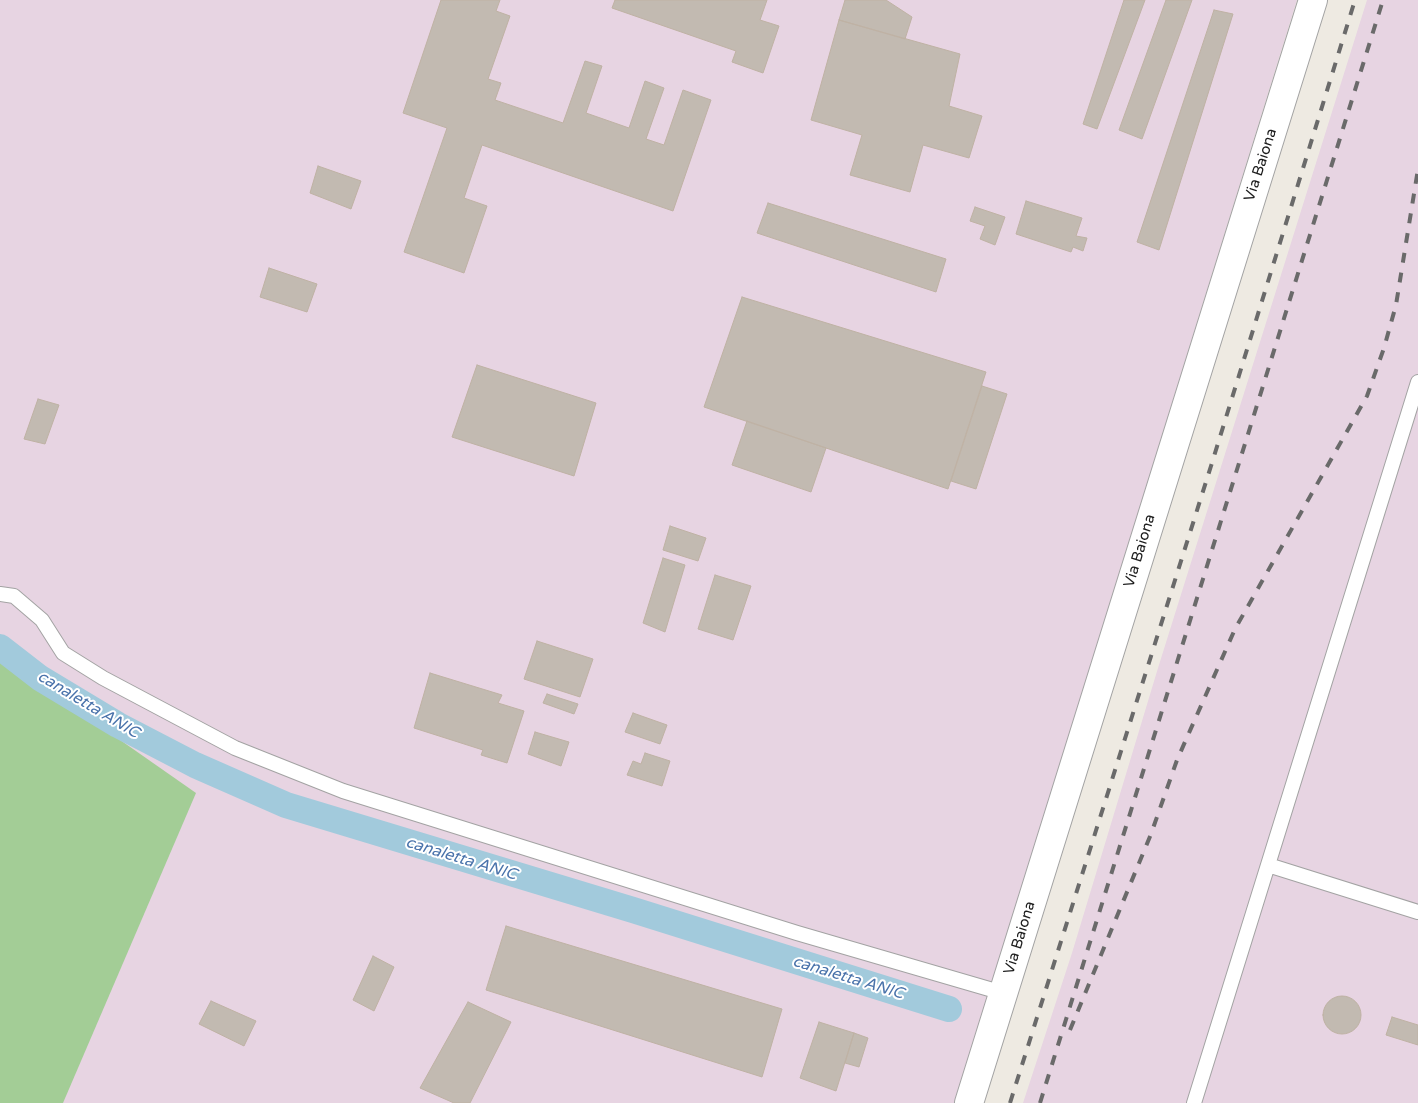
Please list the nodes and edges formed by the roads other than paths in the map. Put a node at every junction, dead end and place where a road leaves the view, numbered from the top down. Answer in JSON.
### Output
{"nodes":[{"id":1,"x":1313,"y":0,"type":"edge"},
{"id":2,"x":1418,"y":382,"type":"edge"},
{"id":3,"x":0,"y":594,"type":"edge"},
{"id":4,"x":1268,"y":865,"type":"junction"},
{"id":5,"x":1418,"y":912,"type":"edge"},
{"id":6,"x":1003,"y":993,"type":"junction"},
{"id":7,"x":969,"y":1103,"type":"edge"},
{"id":8,"x":1194,"y":1103,"type":"edge"}],
"edges":[{"from":1,"to":6,"type":"street","name":"Via Baiona"},
{"from":2,"to":4,"type":"lane"},
{"from":3,"to":6,"type":"lane"},
{"from":4,"to":5,"type":"lane"},
{"from":4,"to":8,"type":"lane"},
{"from":6,"to":7,"type":"street","name":"Via Baiona"}]}
